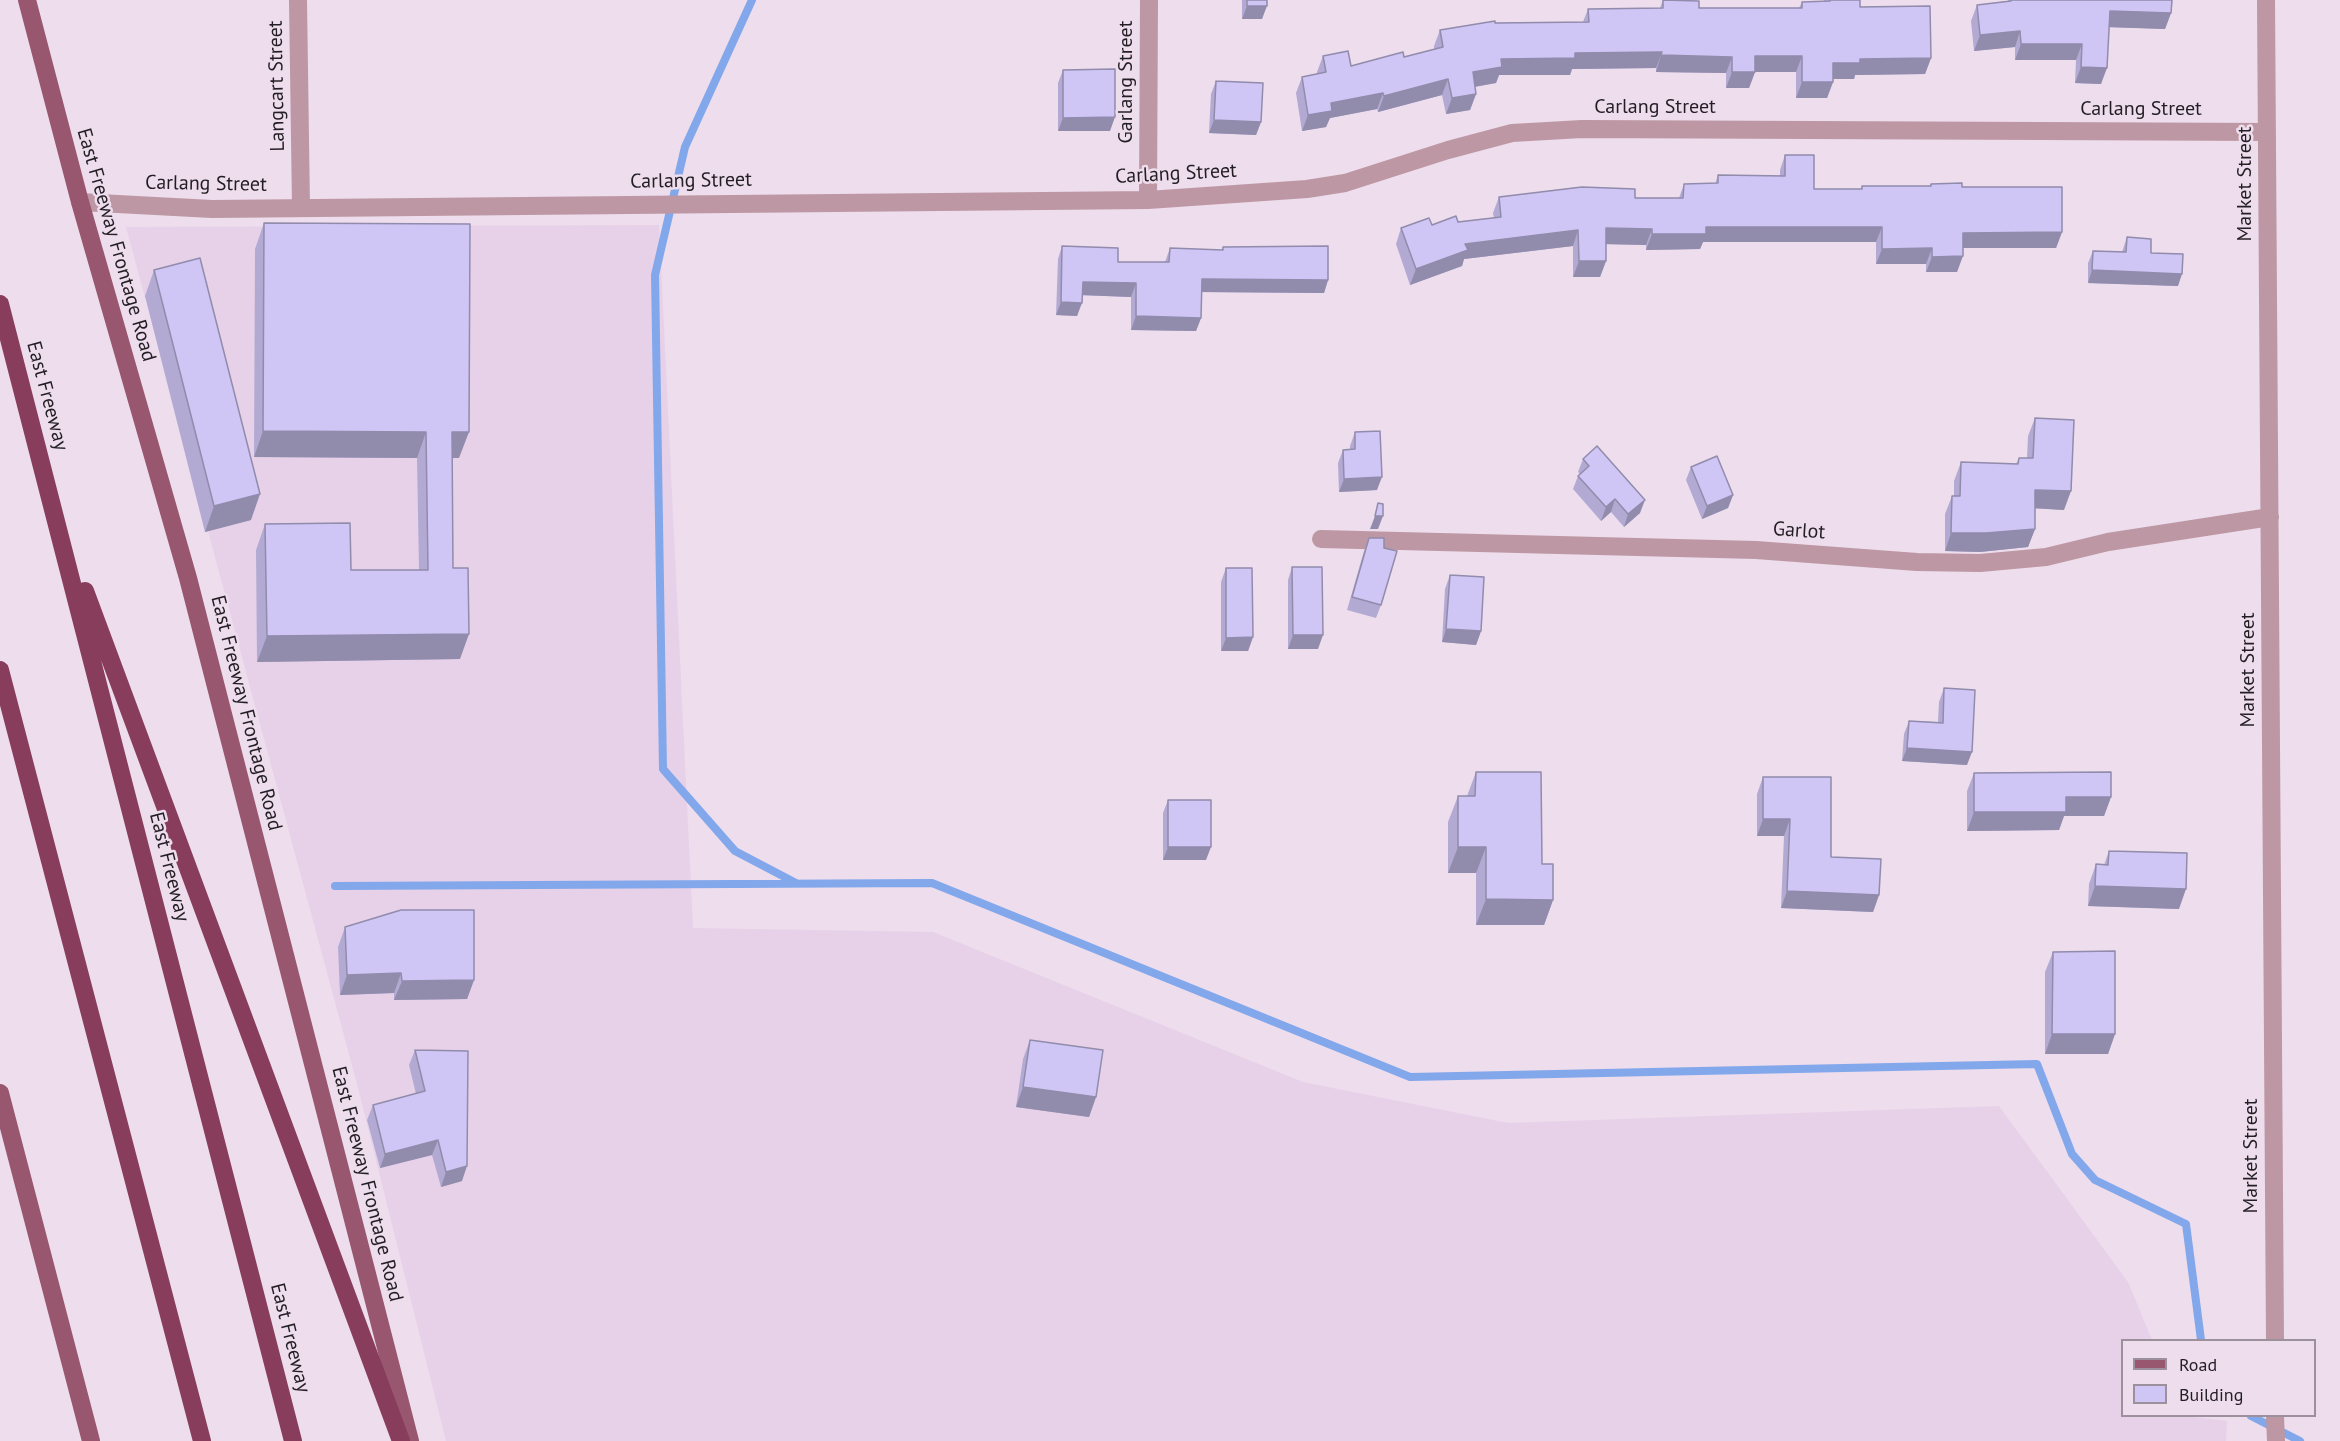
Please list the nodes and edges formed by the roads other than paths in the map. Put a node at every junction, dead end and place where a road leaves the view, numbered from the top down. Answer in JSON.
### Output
{"nodes":[{"id":1,"x":27,"y":0,"type":"edge"},
{"id":2,"x":298,"y":0,"type":"edge"},
{"id":3,"x":1149,"y":0,"type":"edge"},
{"id":4,"x":2266,"y":0,"type":"edge"},
{"id":5,"x":2267,"y":132,"type":"junction"},
{"id":6,"x":1148,"y":200,"type":"junction"},
{"id":7,"x":80,"y":202,"type":"junction"},
{"id":8,"x":301,"y":207,"type":"junction"},
{"id":9,"x":0,"y":304,"type":"edge"},
{"id":10,"x":50,"y":494,"type":"junction"},
{"id":11,"x":2270,"y":517,"type":"junction"},
{"id":12,"x":1321,"y":539,"type":"dead end"},
{"id":13,"x":0,"y":670,"type":"edge"},
{"id":14,"x":0,"y":1093,"type":"edge"},
{"id":15,"x":2275,"y":1339,"type":"edge"},
{"id":16,"x":2275,"y":1417,"type":"edge"},
{"id":17,"x":91,"y":1441,"type":"edge"},
{"id":18,"x":202,"y":1441,"type":"edge"},
{"id":19,"x":293,"y":1441,"type":"edge"},
{"id":20,"x":401,"y":1441,"type":"edge"},
{"id":21,"x":410,"y":1441,"type":"edge"},
{"id":22,"x":2276,"y":1441,"type":"edge"}],
"edges":[{"from":1,"to":7,"type":"main road","name":"East Freeway Frontage Road"},
{"from":2,"to":8,"type":"street","name":"Langcart Street"},
{"from":3,"to":6,"type":"street","name":"Garlang Street"},
{"from":4,"to":5,"type":"street","name":"Market Street"},
{"from":5,"to":6,"type":"street","name":"Carlang Street"},
{"from":5,"to":11,"type":"street","name":"Market Street"},
{"from":6,"to":8,"type":"street","name":"Carlang Street"},
{"from":7,"to":8,"type":"street","name":"Carlang Street"},
{"from":7,"to":21,"type":"main road","name":"East Freeway Frontage Road"},
{"from":9,"to":10,"type":"highway","name":"East Freeway"},
{"from":10,"to":19,"type":"highway","name":"East Freeway"},
{"from":10,"to":20,"type":"highway"},
{"from":11,"to":12,"type":"street","name":"Garlot"},
{"from":11,"to":15,"type":"street","name":"Market Street"},
{"from":13,"to":18,"type":"highway"},
{"from":14,"to":17,"type":"main road"},
{"from":16,"to":22,"type":"street"}]}
